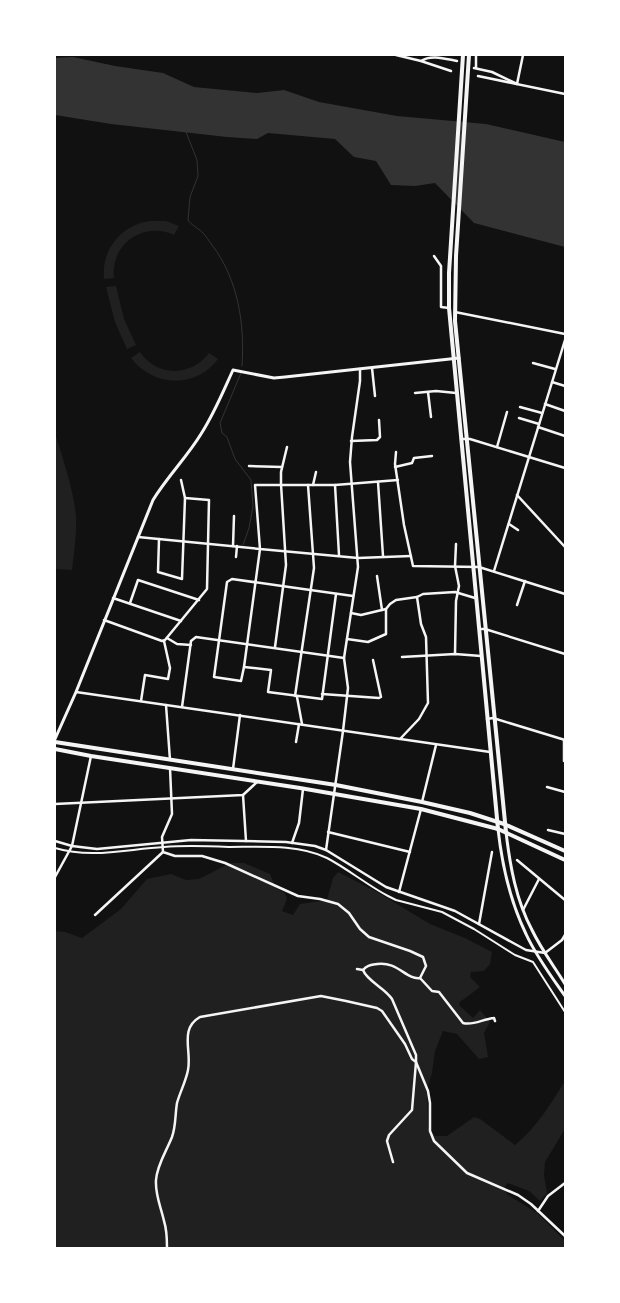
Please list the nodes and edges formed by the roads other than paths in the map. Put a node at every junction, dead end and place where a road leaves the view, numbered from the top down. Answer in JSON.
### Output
{"nodes":[{"id":1,"x":396,"y":55,"type":"edge"},
{"id":2,"x":463,"y":55,"type":"edge"},
{"id":3,"x":469,"y":55,"type":"edge"},
{"id":4,"x":476,"y":55,"type":"edge"},
{"id":5,"x":523,"y":55,"type":"edge"},
{"id":6,"x":432,"y":56,"type":"edge"},
{"id":7,"x":422,"y":61,"type":"junction"},
{"id":8,"x":457,"y":61,"type":"dead end"},
{"id":9,"x":451,"y":71,"type":"dead end"},
{"id":10,"x":478,"y":76,"type":"dead end"},
{"id":11,"x":517,"y":84,"type":"junction"},
{"id":12,"x":565,"y":94,"type":"edge"},
{"id":13,"x":434,"y":256,"type":"dead end"},
{"id":14,"x":449,"y":308,"type":"junction"},
{"id":15,"x":455,"y":312,"type":"junction"},
{"id":16,"x":565,"y":334,"type":"edge"},
{"id":17,"x":565,"y":340,"type":"edge"},
{"id":18,"x":456,"y":359,"type":"junction"},
{"id":19,"x":532,"y":363,"type":"dead end"},
{"id":20,"x":360,"y":368,"type":"junction"},
{"id":21,"x":372,"y":368,"type":"junction"},
{"id":22,"x":556,"y":369,"type":"junction"},
{"id":23,"x":552,"y":382,"type":"junction"},
{"id":24,"x":565,"y":386,"type":"edge"},
{"id":25,"x":428,"y":392,"type":"junction"},
{"id":26,"x":414,"y":393,"type":"dead end"},
{"id":27,"x":456,"y":393,"type":"junction"},
{"id":28,"x":374,"y":396,"type":"dead end"},
{"id":29,"x":545,"y":404,"type":"junction"},
{"id":30,"x":520,"y":407,"type":"dead end"},
{"id":31,"x":565,"y":411,"type":"edge"},
{"id":32,"x":507,"y":412,"type":"dead end"},
{"id":33,"x":542,"y":413,"type":"junction"},
{"id":34,"x":430,"y":417,"type":"dead end"},
{"id":35,"x":519,"y":418,"type":"dead end"},
{"id":36,"x":379,"y":420,"type":"dead end"},
{"id":37,"x":538,"y":426,"type":"junction"},
{"id":38,"x":565,"y":436,"type":"edge"},
{"id":39,"x":467,"y":438,"type":"junction"},
{"id":40,"x":461,"y":439,"type":"junction"},
{"id":41,"x":351,"y":441,"type":"junction"},
{"id":42,"x":287,"y":447,"type":"dead end"},
{"id":43,"x":497,"y":447,"type":"junction"},
{"id":44,"x":396,"y":452,"type":"dead end"},
{"id":45,"x":432,"y":456,"type":"dead end"},
{"id":46,"x":529,"y":457,"type":"junction"},
{"id":47,"x":249,"y":466,"type":"dead end"},
{"id":48,"x":282,"y":467,"type":"junction"},
{"id":49,"x":395,"y":467,"type":"junction"},
{"id":50,"x":565,"y":468,"type":"edge"},
{"id":51,"x":316,"y":472,"type":"dead end"},
{"id":52,"x":180,"y":480,"type":"dead end"},
{"id":53,"x":398,"y":480,"type":"junction"},
{"id":54,"x":378,"y":482,"type":"junction"},
{"id":55,"x":352,"y":483,"type":"junction"},
{"id":56,"x":281,"y":484,"type":"junction"},
{"id":57,"x":308,"y":484,"type":"junction"},
{"id":58,"x":313,"y":484,"type":"junction"},
{"id":59,"x":335,"y":485,"type":"junction"},
{"id":60,"x":517,"y":494,"type":"junction"},
{"id":61,"x":185,"y":498,"type":"junction"},
{"id":62,"x":234,"y":516,"type":"dead end"},
{"id":63,"x":508,"y":523,"type":"junction"},
{"id":64,"x":518,"y":530,"type":"dead end"},
{"id":65,"x":138,"y":537,"type":"junction"},
{"id":66,"x":159,"y":539,"type":"junction"},
{"id":67,"x":184,"y":541,"type":"junction"},
{"id":68,"x":208,"y":544,"type":"junction"},
{"id":69,"x":456,"y":544,"type":"dead end"},
{"id":70,"x":235,"y":546,"type":"junction"},
{"id":71,"x":565,"y":547,"type":"edge"},
{"id":72,"x":260,"y":549,"type":"junction"},
{"id":73,"x":286,"y":551,"type":"junction"},
{"id":74,"x":312,"y":553,"type":"junction"},
{"id":75,"x":339,"y":555,"type":"junction"},
{"id":76,"x":383,"y":556,"type":"junction"},
{"id":77,"x":410,"y":556,"type":"junction"},
{"id":78,"x":236,"y":557,"type":"dead end"},
{"id":79,"x":358,"y":558,"type":"junction"},
{"id":80,"x":455,"y":566,"type":"junction"},
{"id":81,"x":472,"y":567,"type":"junction"},
{"id":82,"x":479,"y":567,"type":"junction"},
{"id":83,"x":494,"y":571,"type":"junction"},
{"id":84,"x":378,"y":576,"type":"dead end"},
{"id":85,"x":525,"y":581,"type":"junction"},
{"id":86,"x":255,"y":583,"type":"junction"},
{"id":87,"x":283,"y":587,"type":"junction"},
{"id":88,"x":310,"y":590,"type":"junction"},
{"id":89,"x":336,"y":594,"type":"junction"},
{"id":90,"x":457,"y":594,"type":"junction"},
{"id":91,"x":565,"y":594,"type":"edge"},
{"id":92,"x":353,"y":596,"type":"junction"},
{"id":93,"x":417,"y":597,"type":"junction"},
{"id":94,"x":113,"y":598,"type":"junction"},
{"id":95,"x":475,"y":598,"type":"junction"},
{"id":96,"x":199,"y":600,"type":"junction"},
{"id":97,"x":130,"y":603,"type":"junction"},
{"id":98,"x":517,"y":605,"type":"dead end"},
{"id":99,"x":384,"y":610,"type":"junction"},
{"id":100,"x":350,"y":613,"type":"junction"},
{"id":101,"x":104,"y":620,"type":"junction"},
{"id":102,"x":181,"y":621,"type":"junction"},
{"id":103,"x":478,"y":629,"type":"junction"},
{"id":104,"x":484,"y":629,"type":"junction"},
{"id":105,"x":165,"y":639,"type":"junction"},
{"id":106,"x":347,"y":639,"type":"junction"},
{"id":107,"x":219,"y":640,"type":"junction"},
{"id":108,"x":247,"y":644,"type":"junction"},
{"id":109,"x":191,"y":645,"type":"junction"},
{"id":110,"x":275,"y":647,"type":"junction"},
{"id":111,"x":300,"y":652,"type":"junction"},
{"id":112,"x":455,"y":654,"type":"junction"},
{"id":113,"x":565,"y":654,"type":"edge"},
{"id":114,"x":327,"y":655,"type":"junction"},
{"id":115,"x":426,"y":655,"type":"junction"},
{"id":116,"x":481,"y":656,"type":"junction"},
{"id":117,"x":402,"y":657,"type":"dead end"},
{"id":118,"x":344,"y":658,"type":"junction"},
{"id":119,"x":373,"y":660,"type":"dead end"},
{"id":120,"x":244,"y":667,"type":"junction"},
{"id":121,"x":76,"y":692,"type":"junction"},
{"id":122,"x":322,"y":694,"type":"junction"},
{"id":123,"x":296,"y":696,"type":"junction"},
{"id":124,"x":347,"y":697,"type":"junction"},
{"id":125,"x":141,"y":701,"type":"junction"},
{"id":126,"x":166,"y":705,"type":"junction"},
{"id":127,"x":182,"y":708,"type":"junction"},
{"id":128,"x":240,"y":715,"type":"junction"},
{"id":129,"x":493,"y":718,"type":"junction"},
{"id":130,"x":487,"y":719,"type":"junction"},
{"id":131,"x":301,"y":724,"type":"junction"},
{"id":132,"x":343,"y":731,"type":"junction"},
{"id":133,"x":399,"y":740,"type":"junction"},
{"id":134,"x":564,"y":740,"type":"edge"},
{"id":135,"x":55,"y":741,"type":"edge"},
{"id":136,"x":296,"y":742,"type":"dead end"},
{"id":137,"x":436,"y":745,"type":"junction"},
{"id":138,"x":55,"y":749,"type":"edge"},
{"id":139,"x":490,"y":752,"type":"junction"},
{"id":140,"x":91,"y":756,"type":"junction"},
{"id":141,"x":170,"y":760,"type":"junction"},
{"id":142,"x":564,"y":761,"type":"edge"},
{"id":143,"x":170,"y":768,"type":"junction"},
{"id":144,"x":233,"y":769,"type":"junction"},
{"id":145,"x":257,"y":782,"type":"junction"},
{"id":146,"x":336,"y":785,"type":"junction"},
{"id":147,"x":547,"y":787,"type":"dead end"},
{"id":148,"x":303,"y":789,"type":"junction"},
{"id":149,"x":565,"y":792,"type":"edge"},
{"id":150,"x":334,"y":794,"type":"junction"},
{"id":151,"x":243,"y":795,"type":"junction"},
{"id":152,"x":172,"y":800,"type":"junction"},
{"id":153,"x":422,"y":802,"type":"junction"},
{"id":154,"x":82,"y":803,"type":"junction"},
{"id":155,"x":55,"y":804,"type":"edge"},
{"id":156,"x":421,"y":809,"type":"junction"},
{"id":157,"x":497,"y":822,"type":"junction"},
{"id":158,"x":504,"y":824,"type":"junction"},
{"id":159,"x":498,"y":829,"type":"junction"},
{"id":160,"x":548,"y":830,"type":"dead end"},
{"id":161,"x":328,"y":832,"type":"junction"},
{"id":162,"x":506,"y":832,"type":"junction"},
{"id":163,"x":565,"y":834,"type":"edge"},
{"id":164,"x":55,"y":841,"type":"edge"},
{"id":165,"x":246,"y":841,"type":"junction"},
{"id":166,"x":162,"y":842,"type":"junction"},
{"id":167,"x":292,"y":843,"type":"junction"},
{"id":168,"x":72,"y":846,"type":"junction"},
{"id":169,"x":162,"y":847,"type":"junction"},
{"id":170,"x":55,"y":848,"type":"edge"},
{"id":171,"x":326,"y":850,"type":"junction"},
{"id":172,"x":565,"y":851,"type":"edge"},
{"id":173,"x":68,"y":852,"type":"junction"},
{"id":174,"x":163,"y":852,"type":"junction"},
{"id":175,"x":410,"y":852,"type":"junction"},
{"id":176,"x":492,"y":852,"type":"dead end"},
{"id":177,"x":517,"y":860,"type":"dead end"},
{"id":178,"x":565,"y":860,"type":"edge"},
{"id":179,"x":55,"y":877,"type":"edge"},
{"id":180,"x":539,"y":879,"type":"junction"},
{"id":181,"x":399,"y":892,"type":"junction"},
{"id":182,"x":565,"y":900,"type":"edge"},
{"id":183,"x":523,"y":910,"type":"junction"},
{"id":184,"x":95,"y":915,"type":"dead end"},
{"id":185,"x":479,"y":924,"type":"junction"},
{"id":186,"x":565,"y":935,"type":"edge"},
{"id":187,"x":535,"y":951,"type":"junction"},
{"id":188,"x":545,"y":953,"type":"junction"},
{"id":189,"x":357,"y":969,"type":"dead end"},
{"id":190,"x":363,"y":970,"type":"junction"},
{"id":191,"x":420,"y":978,"type":"junction"},
{"id":192,"x":565,"y":984,"type":"edge"},
{"id":193,"x":565,"y":996,"type":"edge"},
{"id":194,"x":565,"y":1012,"type":"edge"},
{"id":195,"x":496,"y":1021,"type":"dead end"},
{"id":196,"x":416,"y":1062,"type":"junction"},
{"id":197,"x":393,"y":1162,"type":"dead end"},
{"id":198,"x":565,"y":1183,"type":"edge"},
{"id":199,"x":538,"y":1211,"type":"junction"},
{"id":200,"x":565,"y":1236,"type":"edge"},
{"id":201,"x":167,"y":1248,"type":"edge"}],
"edges":[{"from":1,"to":7,"type":"street"},
{"from":2,"to":14,"type":"highway"},
{"from":3,"to":15,"type":"highway"},
{"from":4,"to":11,"type":"street"},
{"from":5,"to":11,"type":"street"},
{"from":6,"to":7,"type":"street"},
{"from":6,"to":8,"type":"street"},
{"from":7,"to":9,"type":"street"},
{"from":10,"to":11,"type":"street"},
{"from":11,"to":12,"type":"street"},
{"from":13,"to":14,"type":"street"},
{"from":14,"to":18,"type":"highway"},
{"from":15,"to":16,"type":"street"},
{"from":15,"to":18,"type":"highway"},
{"from":17,"to":22,"type":"street"},
{"from":18,"to":21,"type":"street"},
{"from":18,"to":27,"type":"highway"},
{"from":18,"to":39,"type":"highway"},
{"from":19,"to":22,"type":"street"},
{"from":20,"to":21,"type":"street"},
{"from":20,"to":41,"type":"street"},
{"from":20,"to":65,"type":"street"},
{"from":21,"to":28,"type":"street"},
{"from":22,"to":23,"type":"street"},
{"from":23,"to":24,"type":"street"},
{"from":23,"to":29,"type":"street"},
{"from":25,"to":26,"type":"street"},
{"from":25,"to":27,"type":"street"},
{"from":25,"to":34,"type":"street"},
{"from":27,"to":40,"type":"highway"},
{"from":29,"to":31,"type":"street"},
{"from":29,"to":33,"type":"street"},
{"from":30,"to":33,"type":"street"},
{"from":32,"to":43,"type":"street"},
{"from":33,"to":37,"type":"street"},
{"from":35,"to":37,"type":"street"},
{"from":36,"to":41,"type":"street"},
{"from":37,"to":38,"type":"street"},
{"from":37,"to":46,"type":"street"},
{"from":39,"to":40,"type":"street"},
{"from":39,"to":43,"type":"street"},
{"from":39,"to":82,"type":"highway"},
{"from":40,"to":81,"type":"highway"},
{"from":41,"to":55,"type":"street"},
{"from":42,"to":48,"type":"street"},
{"from":43,"to":46,"type":"street"},
{"from":44,"to":49,"type":"street"},
{"from":45,"to":49,"type":"street"},
{"from":46,"to":50,"type":"street"},
{"from":46,"to":60,"type":"street"},
{"from":47,"to":48,"type":"street"},
{"from":48,"to":56,"type":"street"},
{"from":49,"to":53,"type":"street"},
{"from":51,"to":58,"type":"street"},
{"from":52,"to":61,"type":"street"},
{"from":53,"to":54,"type":"street"},
{"from":53,"to":77,"type":"street"},
{"from":54,"to":55,"type":"street"},
{"from":54,"to":76,"type":"street"},
{"from":55,"to":59,"type":"street"},
{"from":55,"to":79,"type":"street"},
{"from":56,"to":57,"type":"street"},
{"from":56,"to":72,"type":"street"},
{"from":56,"to":73,"type":"street"},
{"from":57,"to":58,"type":"street"},
{"from":57,"to":74,"type":"street"},
{"from":58,"to":59,"type":"street"},
{"from":59,"to":75,"type":"street"},
{"from":60,"to":63,"type":"street"},
{"from":60,"to":71,"type":"street"},
{"from":61,"to":67,"type":"street"},
{"from":61,"to":68,"type":"street"},
{"from":62,"to":70,"type":"street"},
{"from":63,"to":64,"type":"street"},
{"from":63,"to":83,"type":"street"},
{"from":65,"to":66,"type":"street"},
{"from":65,"to":94,"type":"street"},
{"from":66,"to":67,"type":"street"},
{"from":66,"to":67,"type":"street"},
{"from":67,"to":68,"type":"street"},
{"from":68,"to":70,"type":"street"},
{"from":68,"to":96,"type":"street"},
{"from":69,"to":80,"type":"street"},
{"from":70,"to":72,"type":"street"},
{"from":70,"to":78,"type":"street"},
{"from":72,"to":73,"type":"street"},
{"from":72,"to":86,"type":"street"},
{"from":73,"to":74,"type":"street"},
{"from":73,"to":87,"type":"street"},
{"from":74,"to":75,"type":"street"},
{"from":74,"to":88,"type":"street"},
{"from":75,"to":79,"type":"street"},
{"from":76,"to":77,"type":"street"},
{"from":76,"to":79,"type":"street"},
{"from":77,"to":80,"type":"street"},
{"from":79,"to":92,"type":"street"},
{"from":80,"to":81,"type":"street"},
{"from":80,"to":90,"type":"street"},
{"from":81,"to":82,"type":"street"},
{"from":81,"to":95,"type":"highway"},
{"from":82,"to":83,"type":"street"},
{"from":82,"to":104,"type":"highway"},
{"from":83,"to":85,"type":"street"},
{"from":84,"to":99,"type":"street"},
{"from":85,"to":91,"type":"street"},
{"from":85,"to":98,"type":"street"},
{"from":86,"to":87,"type":"street"},
{"from":86,"to":107,"type":"street"},
{"from":86,"to":108,"type":"street"},
{"from":87,"to":88,"type":"street"},
{"from":87,"to":110,"type":"street"},
{"from":88,"to":89,"type":"street"},
{"from":88,"to":111,"type":"street"},
{"from":89,"to":92,"type":"street"},
{"from":89,"to":114,"type":"street"},
{"from":90,"to":93,"type":"street"},
{"from":90,"to":95,"type":"street"},
{"from":90,"to":112,"type":"street"},
{"from":92,"to":100,"type":"street"},
{"from":93,"to":99,"type":"street"},
{"from":93,"to":115,"type":"street"},
{"from":94,"to":97,"type":"street"},
{"from":94,"to":101,"type":"street"},
{"from":95,"to":103,"type":"highway"},
{"from":96,"to":97,"type":"street"},
{"from":96,"to":102,"type":"street"},
{"from":97,"to":102,"type":"street"},
{"from":99,"to":100,"type":"street"},
{"from":99,"to":106,"type":"street"},
{"from":100,"to":106,"type":"street"},
{"from":101,"to":105,"type":"street"},
{"from":101,"to":121,"type":"street"},
{"from":102,"to":105,"type":"street"},
{"from":103,"to":104,"type":"street"},
{"from":103,"to":116,"type":"highway"},
{"from":104,"to":113,"type":"street"},
{"from":104,"to":129,"type":"highway"},
{"from":105,"to":109,"type":"street"},
{"from":105,"to":125,"type":"street"},
{"from":106,"to":118,"type":"street"},
{"from":107,"to":108,"type":"street"},
{"from":107,"to":109,"type":"street"},
{"from":107,"to":120,"type":"street"},
{"from":108,"to":110,"type":"street"},
{"from":108,"to":120,"type":"street"},
{"from":109,"to":127,"type":"street"},
{"from":110,"to":111,"type":"street"},
{"from":111,"to":114,"type":"street"},
{"from":111,"to":123,"type":"street"},
{"from":112,"to":115,"type":"street"},
{"from":112,"to":116,"type":"street"},
{"from":114,"to":118,"type":"street"},
{"from":114,"to":122,"type":"street"},
{"from":115,"to":117,"type":"street"},
{"from":115,"to":133,"type":"street"},
{"from":116,"to":130,"type":"highway"},
{"from":118,"to":124,"type":"street"},
{"from":119,"to":124,"type":"street"},
{"from":120,"to":123,"type":"street"},
{"from":121,"to":125,"type":"street"},
{"from":121,"to":135,"type":"street"},
{"from":122,"to":123,"type":"street"},
{"from":122,"to":124,"type":"street"},
{"from":123,"to":131,"type":"street"},
{"from":124,"to":132,"type":"street"},
{"from":125,"to":126,"type":"street"},
{"from":126,"to":127,"type":"street"},
{"from":126,"to":141,"type":"street"},
{"from":127,"to":128,"type":"street"},
{"from":128,"to":131,"type":"street"},
{"from":128,"to":144,"type":"street"},
{"from":129,"to":130,"type":"street"},
{"from":129,"to":134,"type":"street"},
{"from":129,"to":158,"type":"highway"},
{"from":130,"to":139,"type":"highway"},
{"from":131,"to":132,"type":"street"},
{"from":131,"to":136,"type":"street"},
{"from":132,"to":133,"type":"street"},
{"from":132,"to":146,"type":"street"},
{"from":133,"to":137,"type":"street"},
{"from":134,"to":142,"type":"street"},
{"from":135,"to":141,"type":"highway"},
{"from":137,"to":139,"type":"street"},
{"from":137,"to":153,"type":"street"},
{"from":138,"to":140,"type":"highway"},
{"from":139,"to":157,"type":"highway"},
{"from":140,"to":143,"type":"highway"},
{"from":140,"to":154,"type":"street"},
{"from":141,"to":144,"type":"highway"},
{"from":143,"to":145,"type":"highway"},
{"from":143,"to":152,"type":"street"},
{"from":144,"to":146,"type":"highway"},
{"from":145,"to":148,"type":"highway"},
{"from":145,"to":151,"type":"street"},
{"from":146,"to":150,"type":"street"},
{"from":146,"to":153,"type":"highway"},
{"from":147,"to":149,"type":"street"},
{"from":148,"to":150,"type":"highway"},
{"from":148,"to":167,"type":"street"},
{"from":150,"to":156,"type":"highway"},
{"from":150,"to":161,"type":"street"},
{"from":151,"to":152,"type":"street"},
{"from":151,"to":165,"type":"street"},
{"from":152,"to":154,"type":"street"},
{"from":152,"to":166,"type":"street"},
{"from":153,"to":157,"type":"highway"},
{"from":154,"to":155,"type":"street"},
{"from":154,"to":168,"type":"street"},
{"from":156,"to":159,"type":"highway"},
{"from":156,"to":175,"type":"street"},
{"from":157,"to":158,"type":"highway"},
{"from":157,"to":159,"type":"highway"},
{"from":158,"to":162,"type":"highway"},
{"from":158,"to":172,"type":"highway"},
{"from":159,"to":162,"type":"highway"},
{"from":159,"to":187,"type":"street"},
{"from":160,"to":163,"type":"street"},
{"from":161,"to":171,"type":"street"},
{"from":161,"to":175,"type":"street"},
{"from":162,"to":178,"type":"highway"},
{"from":162,"to":183,"type":"street"},
{"from":164,"to":168,"type":"street"},
{"from":165,"to":166,"type":"street"},
{"from":165,"to":167,"type":"street"},
{"from":166,"to":168,"type":"street"},
{"from":166,"to":169,"type":"street"},
{"from":167,"to":171,"type":"street"},
{"from":168,"to":173,"type":"street"},
{"from":169,"to":173,"type":"street"},
{"from":169,"to":174,"type":"street"},
{"from":169,"to":194,"type":"street"},
{"from":170,"to":173,"type":"street"},
{"from":171,"to":181,"type":"street"},
{"from":173,"to":179,"type":"street"},
{"from":174,"to":184,"type":"street"},
{"from":174,"to":191,"type":"street"},
{"from":175,"to":181,"type":"street"},
{"from":176,"to":185,"type":"street"},
{"from":177,"to":180,"type":"street"},
{"from":180,"to":182,"type":"street"},
{"from":180,"to":183,"type":"street"},
{"from":181,"to":185,"type":"street"},
{"from":183,"to":188,"type":"street"},
{"from":185,"to":187,"type":"street"},
{"from":186,"to":188,"type":"street"},
{"from":187,"to":188,"type":"street"},
{"from":187,"to":193,"type":"street"},
{"from":188,"to":192,"type":"street"},
{"from":189,"to":190,"type":"street"},
{"from":190,"to":191,"type":"street"},
{"from":190,"to":196,"type":"street"},
{"from":191,"to":195,"type":"street"},
{"from":196,"to":197,"type":"street"},
{"from":196,"to":199,"type":"street"},
{"from":196,"to":201,"type":"street"},
{"from":198,"to":199,"type":"street"},
{"from":199,"to":200,"type":"street"}]}
